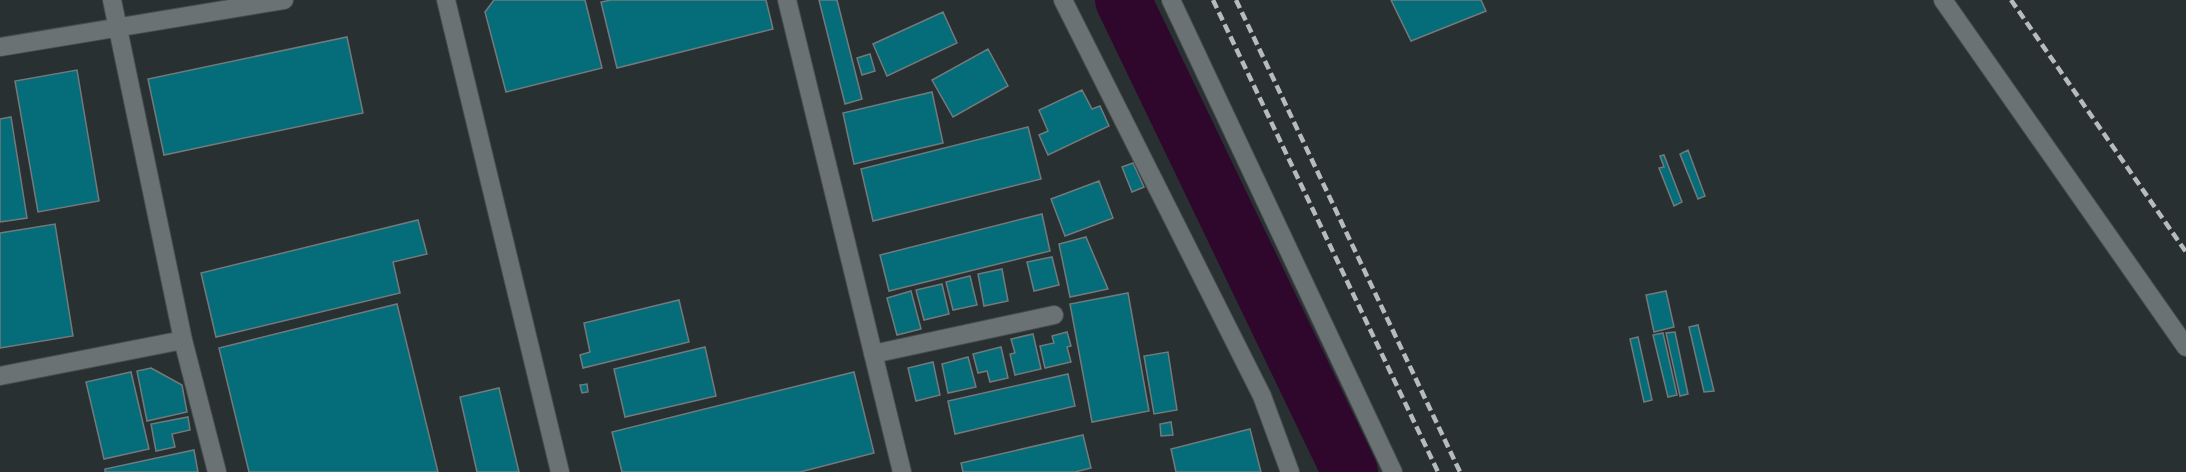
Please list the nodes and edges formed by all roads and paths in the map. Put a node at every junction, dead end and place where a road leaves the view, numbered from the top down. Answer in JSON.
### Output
{"nodes":[{"id":1,"x":112,"y":0,"type":"edge"},
{"id":2,"x":284,"y":0,"type":"edge"},
{"id":3,"x":446,"y":0,"type":"edge"},
{"id":4,"x":788,"y":0,"type":"edge"},
{"id":5,"x":1063,"y":0,"type":"edge"},
{"id":6,"x":1171,"y":0,"type":"edge"},
{"id":7,"x":1943,"y":0,"type":"edge"},
{"id":8,"x":119,"y":26,"type":"junction"},
{"id":9,"x":0,"y":47,"type":"edge"},
{"id":10,"x":1053,"y":315,"type":"dead end"},
{"id":11,"x":183,"y":340,"type":"junction"},
{"id":12,"x":2186,"y":347,"type":"edge"},
{"id":13,"x":873,"y":354,"type":"junction"},
{"id":14,"x":0,"y":376,"type":"edge"},
{"id":15,"x":217,"y":472,"type":"edge"},
{"id":16,"x":560,"y":472,"type":"edge"},
{"id":17,"x":902,"y":472,"type":"edge"},
{"id":18,"x":1290,"y":472,"type":"edge"},
{"id":19,"x":1393,"y":472,"type":"edge"}],
"edges":[{"from":1,"to":8,"type":"street"},
{"from":2,"to":8,"type":"street"},
{"from":3,"to":16,"type":"street"},
{"from":4,"to":13,"type":"street"},
{"from":5,"to":18,"type":"street"},
{"from":6,"to":19,"type":"street"},
{"from":7,"to":12,"type":"street"},
{"from":8,"to":9,"type":"street"},
{"from":8,"to":11,"type":"street"},
{"from":10,"to":13,"type":"street"},
{"from":11,"to":14,"type":"street"},
{"from":11,"to":15,"type":"street"},
{"from":13,"to":17,"type":"street"}]}
